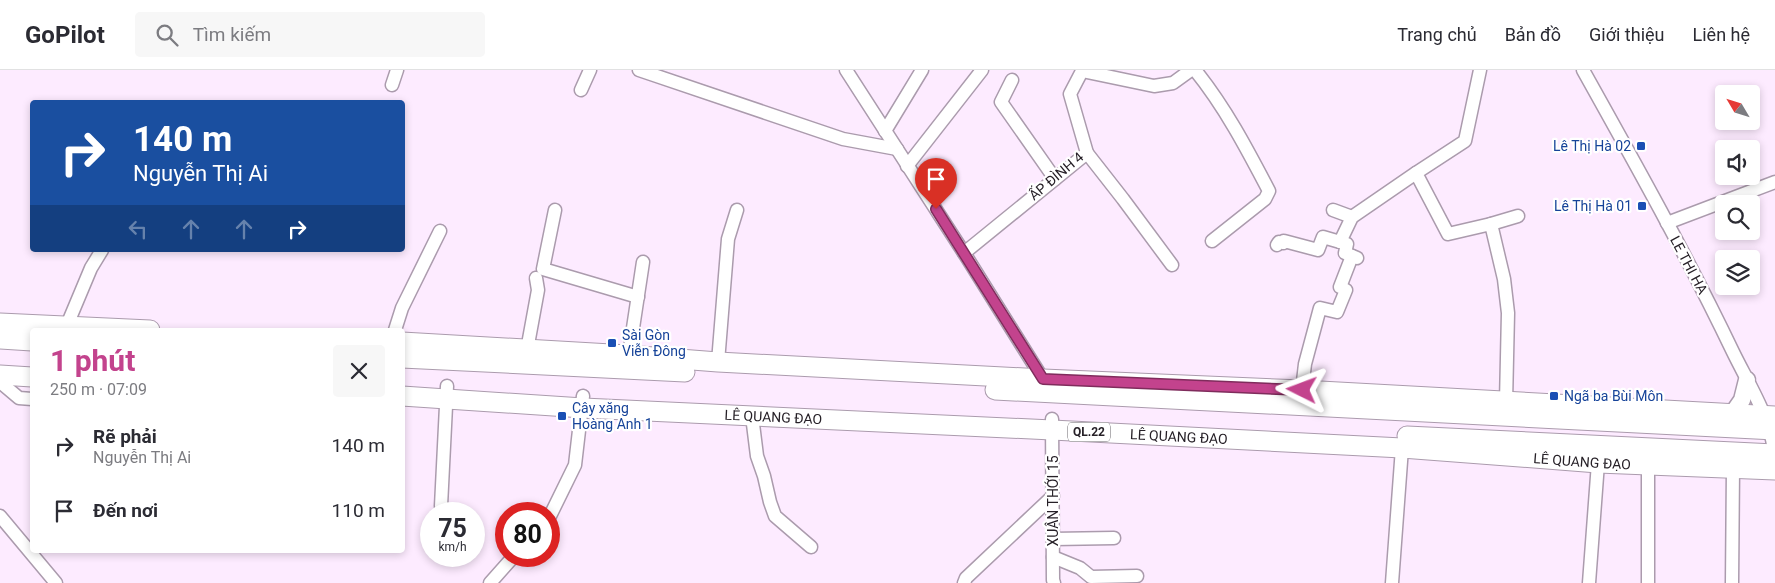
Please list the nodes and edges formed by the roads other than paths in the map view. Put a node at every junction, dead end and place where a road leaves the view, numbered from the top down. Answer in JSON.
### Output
{"nodes":[{"id":1,"x":397,"y":70,"type":"edge"},
{"id":2,"x":590,"y":70,"type":"edge"},
{"id":3,"x":639,"y":70,"type":"edge"},
{"id":4,"x":846,"y":70,"type":"edge"},
{"id":5,"x":922,"y":70,"type":"edge"},
{"id":6,"x":982,"y":70,"type":"edge"},
{"id":7,"x":1081,"y":70,"type":"edge"},
{"id":8,"x":1193,"y":70,"type":"edge"},
{"id":9,"x":1480,"y":70,"type":"edge"},
{"id":10,"x":1583,"y":70,"type":"edge"},
{"id":11,"x":1012,"y":80,"type":"dead end"},
{"id":12,"x":392,"y":85,"type":"dead end"},
{"id":13,"x":581,"y":90,"type":"dead end"},
{"id":14,"x":885,"y":131,"type":"junction"},
{"id":15,"x":897,"y":149,"type":"junction"},
{"id":16,"x":1087,"y":153,"type":"junction"},
{"id":17,"x":907,"y":166,"type":"junction"},
{"id":18,"x":1416,"y":173,"type":"junction"},
{"id":19,"x":1055,"y":178,"type":"junction"},
{"id":20,"x":1775,"y":182,"type":"edge"},
{"id":21,"x":555,"y":210,"type":"dead end"},
{"id":22,"x":737,"y":210,"type":"dead end"},
{"id":23,"x":1333,"y":210,"type":"dead end"},
{"id":24,"x":1518,"y":216,"type":"dead end"},
{"id":25,"x":1352,"y":217,"type":"junction"},
{"id":26,"x":1667,"y":223,"type":"junction"},
{"id":27,"x":1491,"y":224,"type":"junction"},
{"id":28,"x":440,"y":231,"type":"dead end"},
{"id":29,"x":1212,"y":241,"type":"dead end"},
{"id":30,"x":1340,"y":242,"type":"junction"},
{"id":31,"x":1277,"y":245,"type":"dead end"},
{"id":32,"x":101,"y":252,"type":"edge"},
{"id":33,"x":964,"y":253,"type":"junction"},
{"id":34,"x":643,"y":262,"type":"dead end"},
{"id":35,"x":1172,"y":265,"type":"dead end"},
{"id":36,"x":536,"y":278,"type":"dead end"},
{"id":37,"x":638,"y":297,"type":"junction"},
{"id":38,"x":0,"y":323,"type":"edge"},
{"id":39,"x":66,"y":328,"type":"edge"},
{"id":40,"x":396,"y":328,"type":"edge"},
{"id":41,"x":0,"y":339,"type":"edge"},
{"id":42,"x":30,"y":341,"type":"edge"},
{"id":43,"x":405,"y":342,"type":"edge"},
{"id":44,"x":527,"y":350,"type":"junction"},
{"id":45,"x":405,"y":358,"type":"edge"},
{"id":46,"x":0,"y":362,"type":"edge"},
{"id":47,"x":628,"y":362,"type":"junction"},
{"id":48,"x":718,"y":362,"type":"junction"},
{"id":49,"x":30,"y":364,"type":"edge"},
{"id":50,"x":0,"y":375,"type":"edge"},
{"id":51,"x":30,"y":377,"type":"edge"},
{"id":52,"x":1747,"y":380,"type":"junction"},
{"id":53,"x":0,"y":382,"type":"edge"},
{"id":54,"x":405,"y":385,"type":"edge"},
{"id":55,"x":1047,"y":386,"type":"junction"},
{"id":56,"x":1302,"y":390,"type":"junction"},
{"id":57,"x":446,"y":392,"type":"junction"},
{"id":58,"x":405,"y":396,"type":"edge"},
{"id":59,"x":30,"y":399,"type":"edge"},
{"id":60,"x":583,"y":402,"type":"junction"},
{"id":61,"x":1506,"y":402,"type":"junction"},
{"id":62,"x":1733,"y":413,"type":"junction"},
{"id":63,"x":752,"y":416,"type":"junction"},
{"id":64,"x":1771,"y":423,"type":"edge"},
{"id":65,"x":1052,"y":425,"type":"junction"},
{"id":66,"x":1402,"y":448,"type":"junction"},
{"id":67,"x":1775,"y":454,"type":"edge"},
{"id":68,"x":1598,"y":463,"type":"junction"},
{"id":69,"x":1648,"y":465,"type":"junction"},
{"id":70,"x":1733,"y":468,"type":"junction"},
{"id":71,"x":1775,"y":470,"type":"edge"},
{"id":72,"x":1053,"y":496,"type":"junction"},
{"id":73,"x":441,"y":502,"type":"edge"},
{"id":74,"x":557,"y":502,"type":"edge"},
{"id":75,"x":0,"y":516,"type":"edge"},
{"id":76,"x":1114,"y":538,"type":"dead end"},
{"id":77,"x":1053,"y":539,"type":"junction"},
{"id":78,"x":811,"y":547,"type":"dead end"},
{"id":79,"x":1053,"y":557,"type":"junction"},
{"id":80,"x":504,"y":567,"type":"edge"},
{"id":81,"x":1137,"y":576,"type":"dead end"},
{"id":82,"x":52,"y":582,"type":"edge"},
{"id":83,"x":490,"y":583,"type":"edge"},
{"id":84,"x":964,"y":583,"type":"edge"},
{"id":85,"x":1054,"y":583,"type":"edge"},
{"id":86,"x":1392,"y":583,"type":"edge"},
{"id":87,"x":1589,"y":583,"type":"edge"},
{"id":88,"x":1648,"y":583,"type":"edge"},
{"id":89,"x":1732,"y":583,"type":"edge"}],
"edges":[{"from":1,"to":12,"type":"street"},
{"from":2,"to":13,"type":"street"},
{"from":3,"to":15,"type":"street"},
{"from":4,"to":14,"type":"street"},
{"from":5,"to":14,"type":"street"},
{"from":6,"to":17,"type":"street"},
{"from":7,"to":8,"type":"street","name":"ẤP ĐÌNH 4"},
{"from":7,"to":16,"type":"street","name":"ẤP ĐÌNH 4"},
{"from":8,"to":29,"type":"street"},
{"from":9,"to":18,"type":"street"},
{"from":10,"to":26,"type":"street","name":"LE THI HA"},
{"from":11,"to":19,"type":"street"},
{"from":14,"to":15,"type":"street"},
{"from":15,"to":17,"type":"street"},
{"from":16,"to":19,"type":"street","name":"ẤP ĐÌNH 4"},
{"from":16,"to":35,"type":"street"},
{"from":17,"to":33,"type":"street"},
{"from":18,"to":25,"type":"street"},
{"from":18,"to":27,"type":"street"},
{"from":19,"to":33,"type":"street","name":"ẤP ĐÌNH 4"},
{"from":20,"to":26,"type":"street"},
{"from":21,"to":37,"type":"street"},
{"from":22,"to":48,"type":"street"},
{"from":23,"to":25,"type":"street"},
{"from":24,"to":27,"type":"street"},
{"from":25,"to":30,"type":"street"},
{"from":26,"to":52,"type":"street","name":"LE THI HA"},
{"from":27,"to":61,"type":"street"},
{"from":28,"to":40,"type":"street"},
{"from":30,"to":31,"type":"street"},
{"from":30,"to":56,"type":"street"},
{"from":32,"to":39,"type":"street"},
{"from":33,"to":55,"type":"street"},
{"from":34,"to":37,"type":"street"},
{"from":36,"to":44,"type":"street"},
{"from":37,"to":47,"type":"street"},
{"from":38,"to":39,"type":"highway"},
{"from":41,"to":42,"type":"highway"},
{"from":43,"to":44,"type":"highway"},
{"from":44,"to":47,"type":"highway"},
{"from":45,"to":47,"type":"highway"},
{"from":46,"to":49,"type":"highway"},
{"from":47,"to":48,"type":"highway"},
{"from":47,"to":55,"type":"highway"},
{"from":48,"to":55,"type":"highway"},
{"from":50,"to":51,"type":"highway"},
{"from":52,"to":62,"type":"main road"},
{"from":52,"to":64,"type":"street","name":"LE THI HA"},
{"from":53,"to":59,"type":"street"},
{"from":54,"to":57,"type":"highway","name":"LÊ QUANG ĐẠO","number":"QL.22"},
{"from":55,"to":56,"type":"highway"},
{"from":55,"to":64,"type":"highway"},
{"from":56,"to":61,"type":"highway"},
{"from":57,"to":58,"type":"highway","name":"LÊ QUANG ĐẠO","number":"QL.22"},
{"from":57,"to":60,"type":"highway","name":"LÊ QUANG ĐẠO","number":"QL.22"},
{"from":57,"to":73,"type":"street"},
{"from":60,"to":63,"type":"highway","name":"LÊ QUANG ĐẠO","number":"QL.22"},
{"from":60,"to":65,"type":"highway","name":"LÊ QUANG ĐẠO","number":"QL.22"},
{"from":60,"to":74,"type":"street"},
{"from":61,"to":62,"type":"highway"},
{"from":62,"to":64,"type":"highway"},
{"from":63,"to":65,"type":"highway","name":"LÊ QUANG ĐẠO","number":"QL.22"},
{"from":63,"to":78,"type":"street"},
{"from":64,"to":67,"type":"street","name":"LE THI HA"},
{"from":65,"to":66,"type":"highway","name":"LÊ QUANG ĐẠO","number":"QL.22"},
{"from":65,"to":67,"type":"highway","name":"LÊ QUANG ĐẠO","number":"QL.22"},
{"from":65,"to":72,"type":"street","name":"XUÂN THỚI 15"},
{"from":66,"to":68,"type":"highway","name":"LÊ QUANG ĐẠO","number":"QL.22"},
{"from":66,"to":86,"type":"street"},
{"from":67,"to":71,"type":"street","name":"LE THI HA"},
{"from":68,"to":69,"type":"highway","name":"LÊ QUANG ĐẠO","number":"QL.22"},
{"from":68,"to":87,"type":"street"},
{"from":69,"to":70,"type":"highway","name":"LÊ QUANG ĐẠO","number":"QL.22"},
{"from":69,"to":88,"type":"street"},
{"from":70,"to":71,"type":"highway","name":"LÊ QUANG ĐẠO","number":"QL.22"},
{"from":70,"to":89,"type":"street"},
{"from":72,"to":77,"type":"street","name":"XUÂN THỚI 15"},
{"from":72,"to":84,"type":"street"},
{"from":75,"to":82,"type":"street"},
{"from":76,"to":77,"type":"street"},
{"from":77,"to":79,"type":"street","name":"XUÂN THỚI 15"},
{"from":79,"to":81,"type":"street"},
{"from":79,"to":85,"type":"street","name":"XUÂN THỚI 15"},
{"from":80,"to":83,"type":"street"}]}
